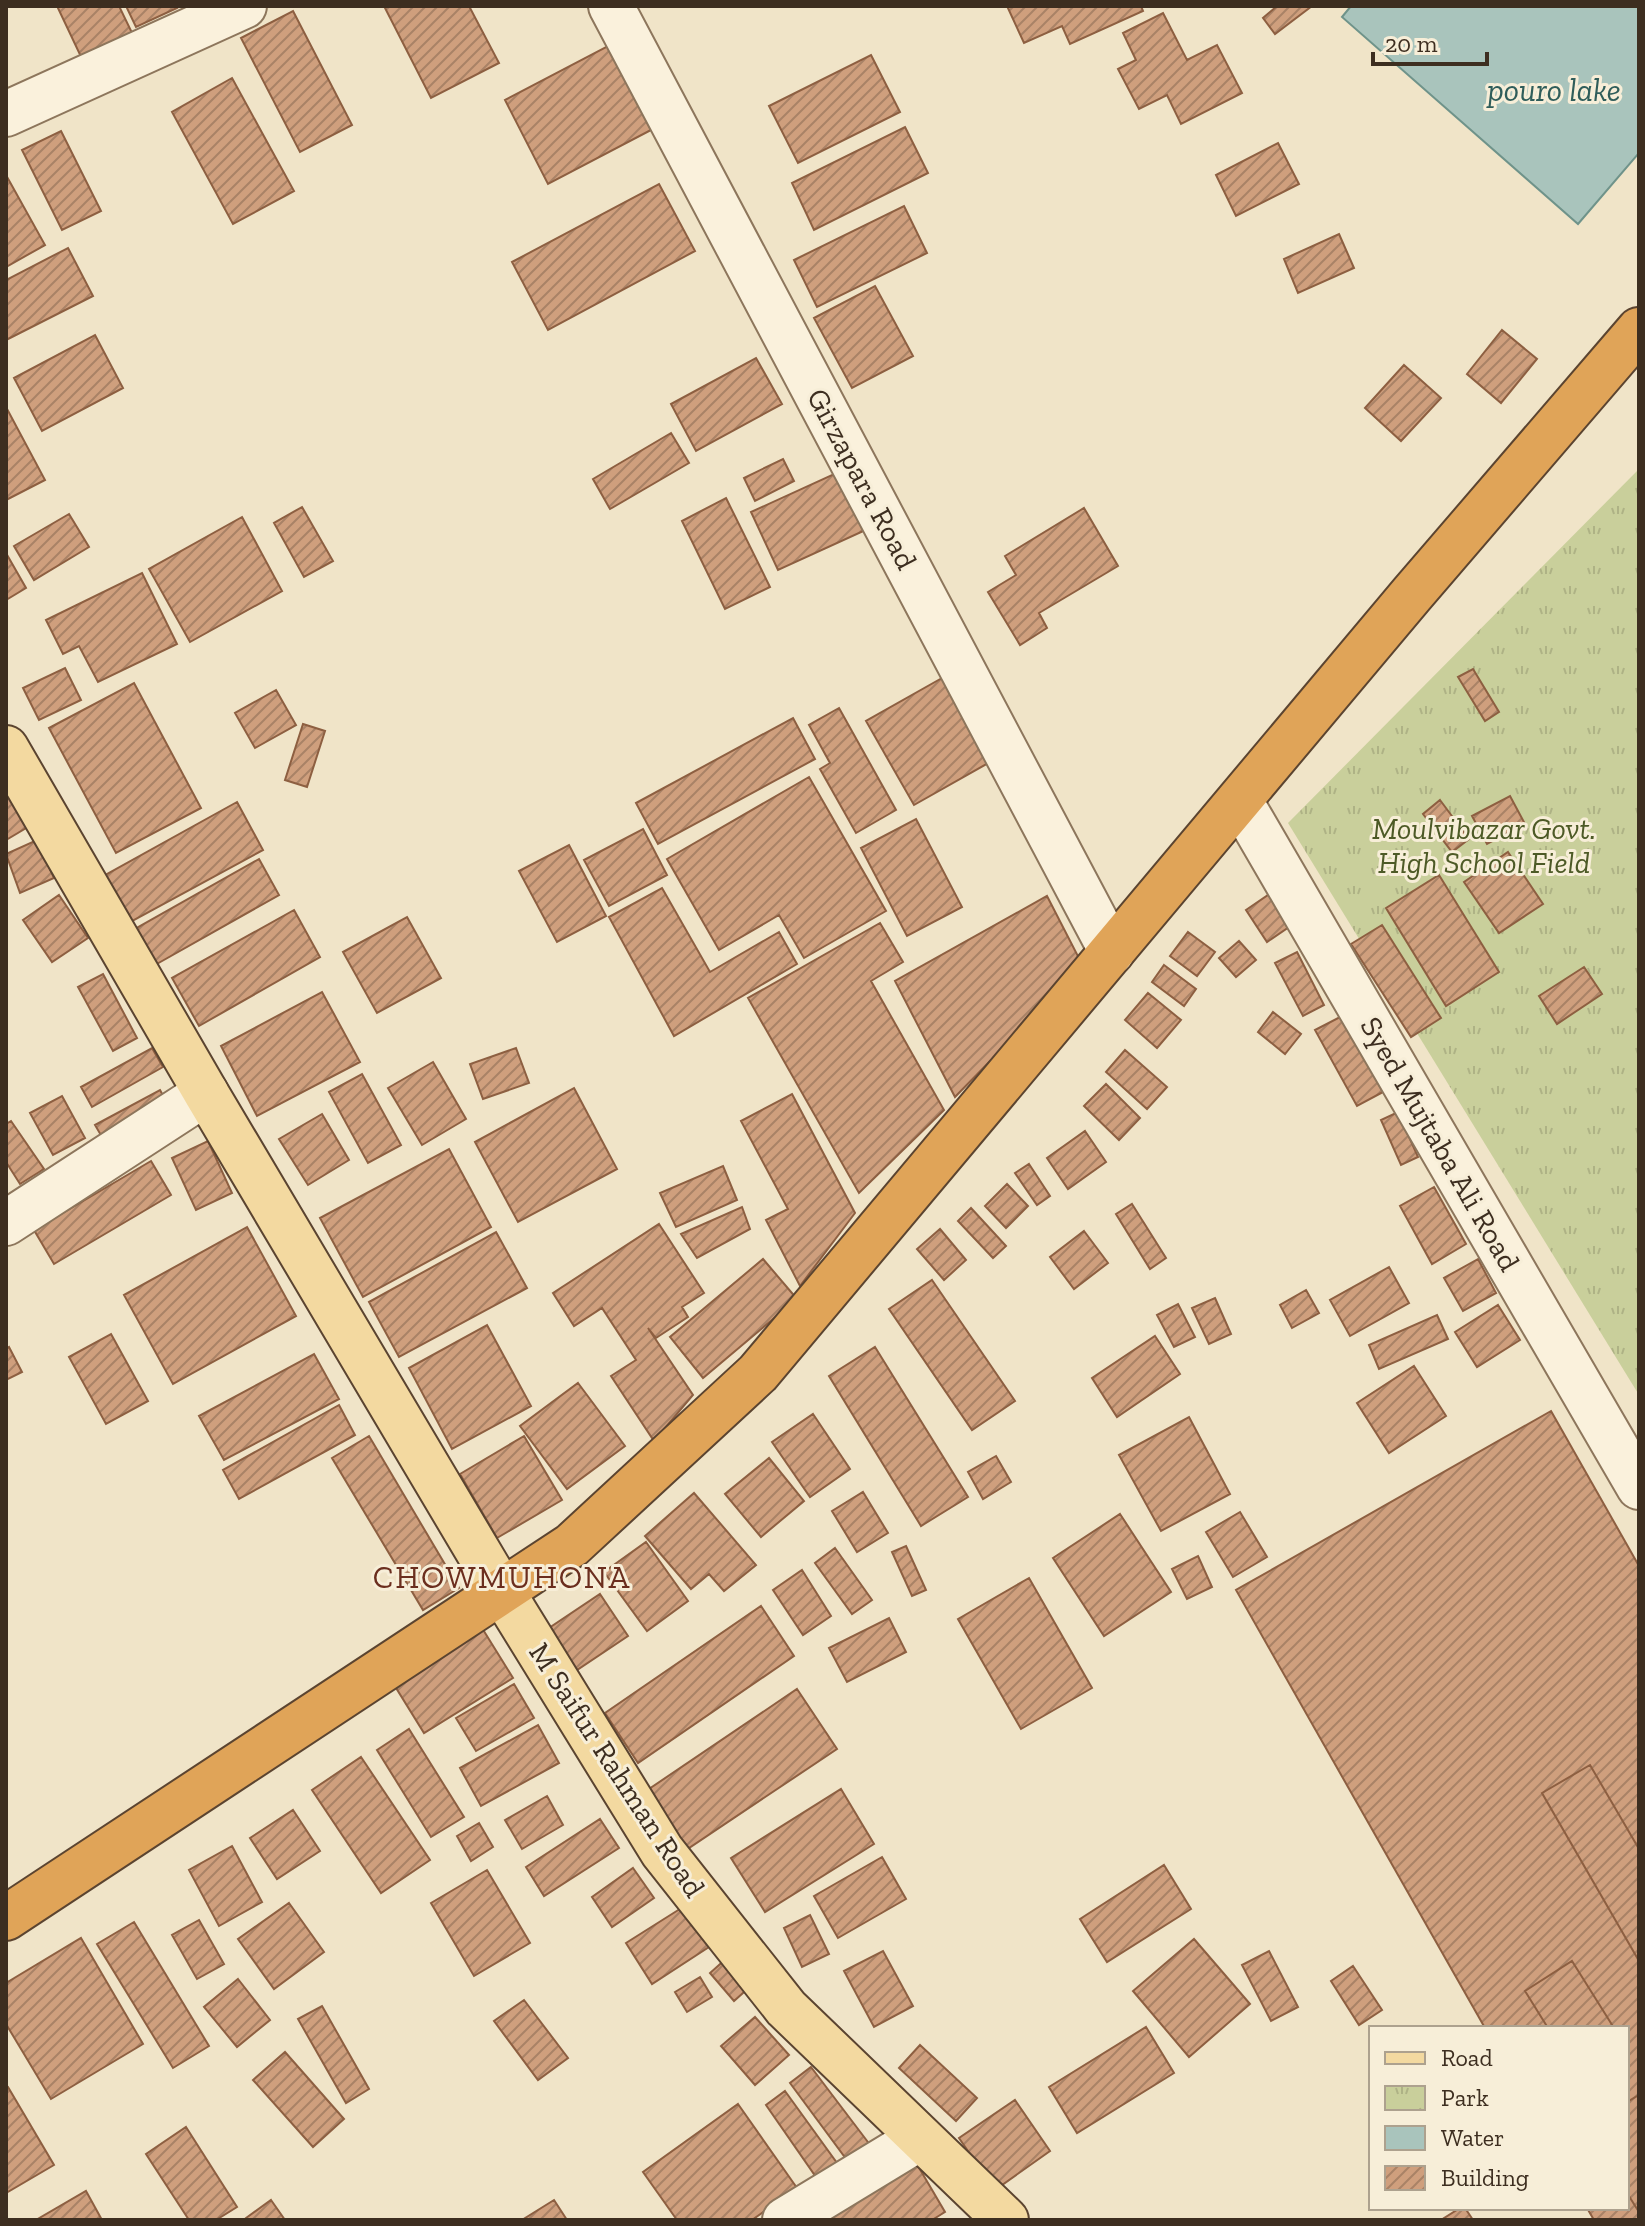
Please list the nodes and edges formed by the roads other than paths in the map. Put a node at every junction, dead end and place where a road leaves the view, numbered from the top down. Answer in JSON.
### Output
{"nodes":[{"id":1,"x":244,"y":6,"type":"edge"},
{"id":2,"x":611,"y":6,"type":"edge"},
{"id":3,"x":6,"y":114,"type":"edge"},
{"id":4,"x":1639,"y":330,"type":"edge"},
{"id":5,"x":6,"y":748,"type":"edge"},
{"id":6,"x":1240,"y":801,"type":"junction"},
{"id":7,"x":1112,"y":952,"type":"junction"},
{"id":8,"x":206,"y":1093,"type":"junction"},
{"id":9,"x":6,"y":1223,"type":"edge"},
{"id":10,"x":1639,"y":1487,"type":"edge"},
{"id":11,"x":501,"y":1590,"type":"junction"},
{"id":12,"x":6,"y":1918,"type":"edge"},
{"id":13,"x":920,"y":2138,"type":"junction"},
{"id":14,"x":785,"y":2220,"type":"edge"},
{"id":15,"x":1006,"y":2220,"type":"edge"}],
"edges":[{"from":1,"to":3,"type":"street"},
{"from":2,"to":7,"type":"street","name":"Girzapara Road"},
{"from":4,"to":6,"type":"highway"},
{"from":5,"to":8,"type":"main road","name":"M Saifur Rahman Road"},
{"from":6,"to":7,"type":"highway"},
{"from":6,"to":10,"type":"street","name":"Syed Mujtaba Ali Road"},
{"from":7,"to":11,"type":"highway"},
{"from":8,"to":9,"type":"street"},
{"from":8,"to":11,"type":"main road","name":"M Saifur Rahman Road"},
{"from":11,"to":12,"type":"highway"},
{"from":11,"to":13,"type":"main road","name":"M Saifur Rahman Road"},
{"from":13,"to":14,"type":"street"},
{"from":13,"to":15,"type":"main road","name":"M Saifur Rahman Road"}]}
